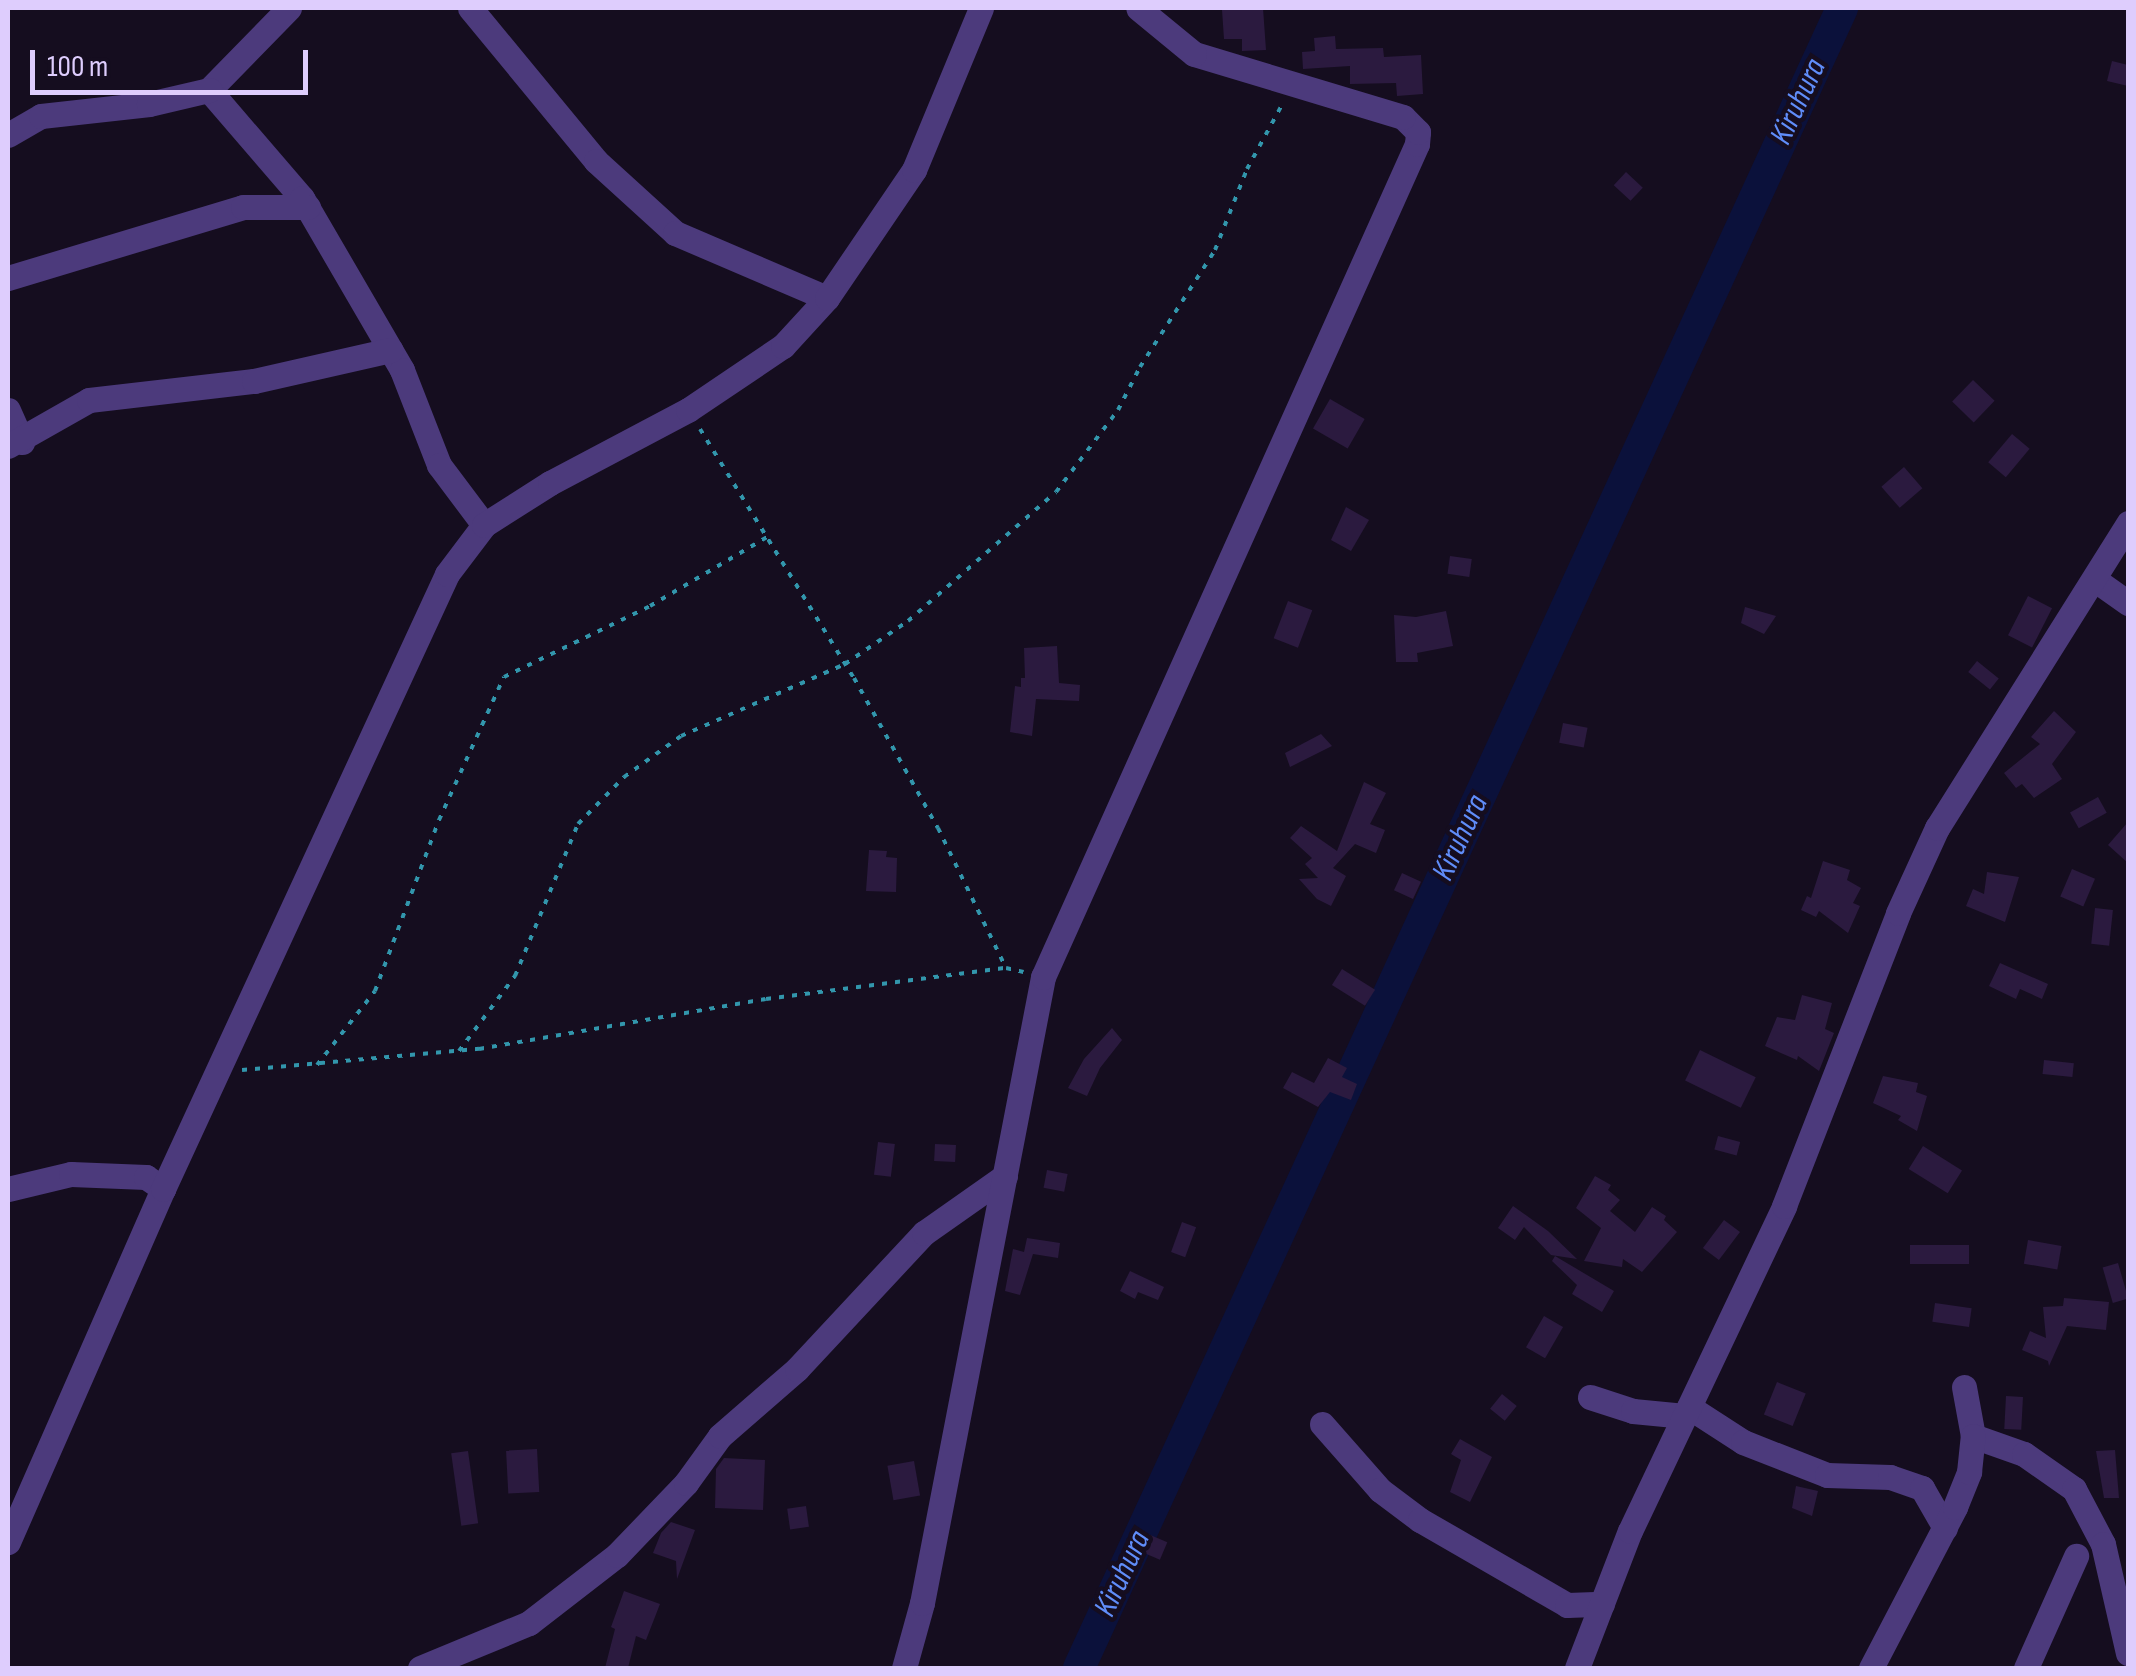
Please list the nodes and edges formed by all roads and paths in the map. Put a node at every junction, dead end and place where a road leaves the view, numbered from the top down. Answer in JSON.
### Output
{"nodes":[{"id":1,"x":289,"y":8,"type":"edge"},
{"id":2,"x":470,"y":8,"type":"edge"},
{"id":3,"x":981,"y":8,"type":"edge"},
{"id":4,"x":1138,"y":8,"type":"edge"},
{"id":5,"x":1293,"y":83,"type":"junction"},
{"id":6,"x":209,"y":90,"type":"junction"},
{"id":7,"x":8,"y":135,"type":"edge"},
{"id":8,"x":308,"y":208,"type":"junction"},
{"id":9,"x":8,"y":278,"type":"edge"},
{"id":10,"x":827,"y":298,"type":"junction"},
{"id":11,"x":391,"y":350,"type":"junction"},
{"id":12,"x":8,"y":410,"type":"edge"},
{"id":13,"x":688,"y":410,"type":"junction"},
{"id":14,"x":15,"y":444,"type":"edge"},
{"id":15,"x":2128,"y":523,"type":"edge"},
{"id":16,"x":484,"y":525,"type":"junction"},
{"id":17,"x":769,"y":536,"type":"junction"},
{"id":18,"x":2094,"y":579,"type":"junction"},
{"id":19,"x":2128,"y":603,"type":"edge"},
{"id":20,"x":845,"y":664,"type":"junction"},
{"id":21,"x":1006,"y":968,"type":"junction"},
{"id":22,"x":1044,"y":977,"type":"junction"},
{"id":23,"x":459,"y":1051,"type":"junction"},
{"id":24,"x":317,"y":1065,"type":"junction"},
{"id":25,"x":217,"y":1072,"type":"junction"},
{"id":26,"x":1005,"y":1176,"type":"junction"},
{"id":27,"x":8,"y":1189,"type":"edge"},
{"id":28,"x":163,"y":1189,"type":"junction"},
{"id":29,"x":1964,"y":1387,"type":"dead end"},
{"id":30,"x":1590,"y":1397,"type":"dead end"},
{"id":31,"x":1687,"y":1412,"type":"junction"},
{"id":32,"x":1322,"y":1424,"type":"dead end"},
{"id":33,"x":1973,"y":1436,"type":"junction"},
{"id":34,"x":1945,"y":1528,"type":"junction"},
{"id":35,"x":8,"y":1542,"type":"edge"},
{"id":36,"x":2076,"y":1556,"type":"dead end"},
{"id":37,"x":1602,"y":1604,"type":"junction"},
{"id":38,"x":2128,"y":1653,"type":"edge"},
{"id":39,"x":420,"y":1668,"type":"edge"},
{"id":40,"x":904,"y":1668,"type":"edge"},
{"id":41,"x":1577,"y":1668,"type":"edge"},
{"id":42,"x":1870,"y":1668,"type":"edge"},
{"id":43,"x":2026,"y":1668,"type":"edge"}],
"edges":[{"from":1,"to":6,"type":"street"},
{"from":2,"to":10,"type":"street"},
{"from":3,"to":10,"type":"street"},
{"from":4,"to":5,"type":"street"},
{"from":5,"to":20,"type":"path"},
{"from":5,"to":22,"type":"street"},
{"from":6,"to":7,"type":"street"},
{"from":6,"to":8,"type":"street"},
{"from":8,"to":9,"type":"street"},
{"from":8,"to":11,"type":"street"},
{"from":10,"to":13,"type":"street"},
{"from":11,"to":14,"type":"street"},
{"from":11,"to":16,"type":"street"},
{"from":12,"to":14,"type":"street"},
{"from":13,"to":16,"type":"street"},
{"from":13,"to":17,"type":"path"},
{"from":15,"to":18,"type":"street"},
{"from":16,"to":25,"type":"street"},
{"from":17,"to":20,"type":"path"},
{"from":17,"to":24,"type":"path"},
{"from":18,"to":19,"type":"street"},
{"from":18,"to":31,"type":"street"},
{"from":20,"to":21,"type":"path"},
{"from":20,"to":23,"type":"path"},
{"from":21,"to":22,"type":"path"},
{"from":21,"to":23,"type":"path"},
{"from":22,"to":26,"type":"street"},
{"from":23,"to":24,"type":"path"},
{"from":24,"to":25,"type":"path"},
{"from":25,"to":28,"type":"street"},
{"from":26,"to":39,"type":"street"},
{"from":26,"to":40,"type":"street"},
{"from":27,"to":28,"type":"street"},
{"from":28,"to":35,"type":"street"},
{"from":29,"to":33,"type":"street"},
{"from":30,"to":31,"type":"street"},
{"from":31,"to":34,"type":"street"},
{"from":31,"to":37,"type":"street"},
{"from":32,"to":37,"type":"street"},
{"from":33,"to":34,"type":"street"},
{"from":33,"to":38,"type":"street"},
{"from":34,"to":42,"type":"street"},
{"from":36,"to":43,"type":"street"},
{"from":37,"to":41,"type":"street"}]}
